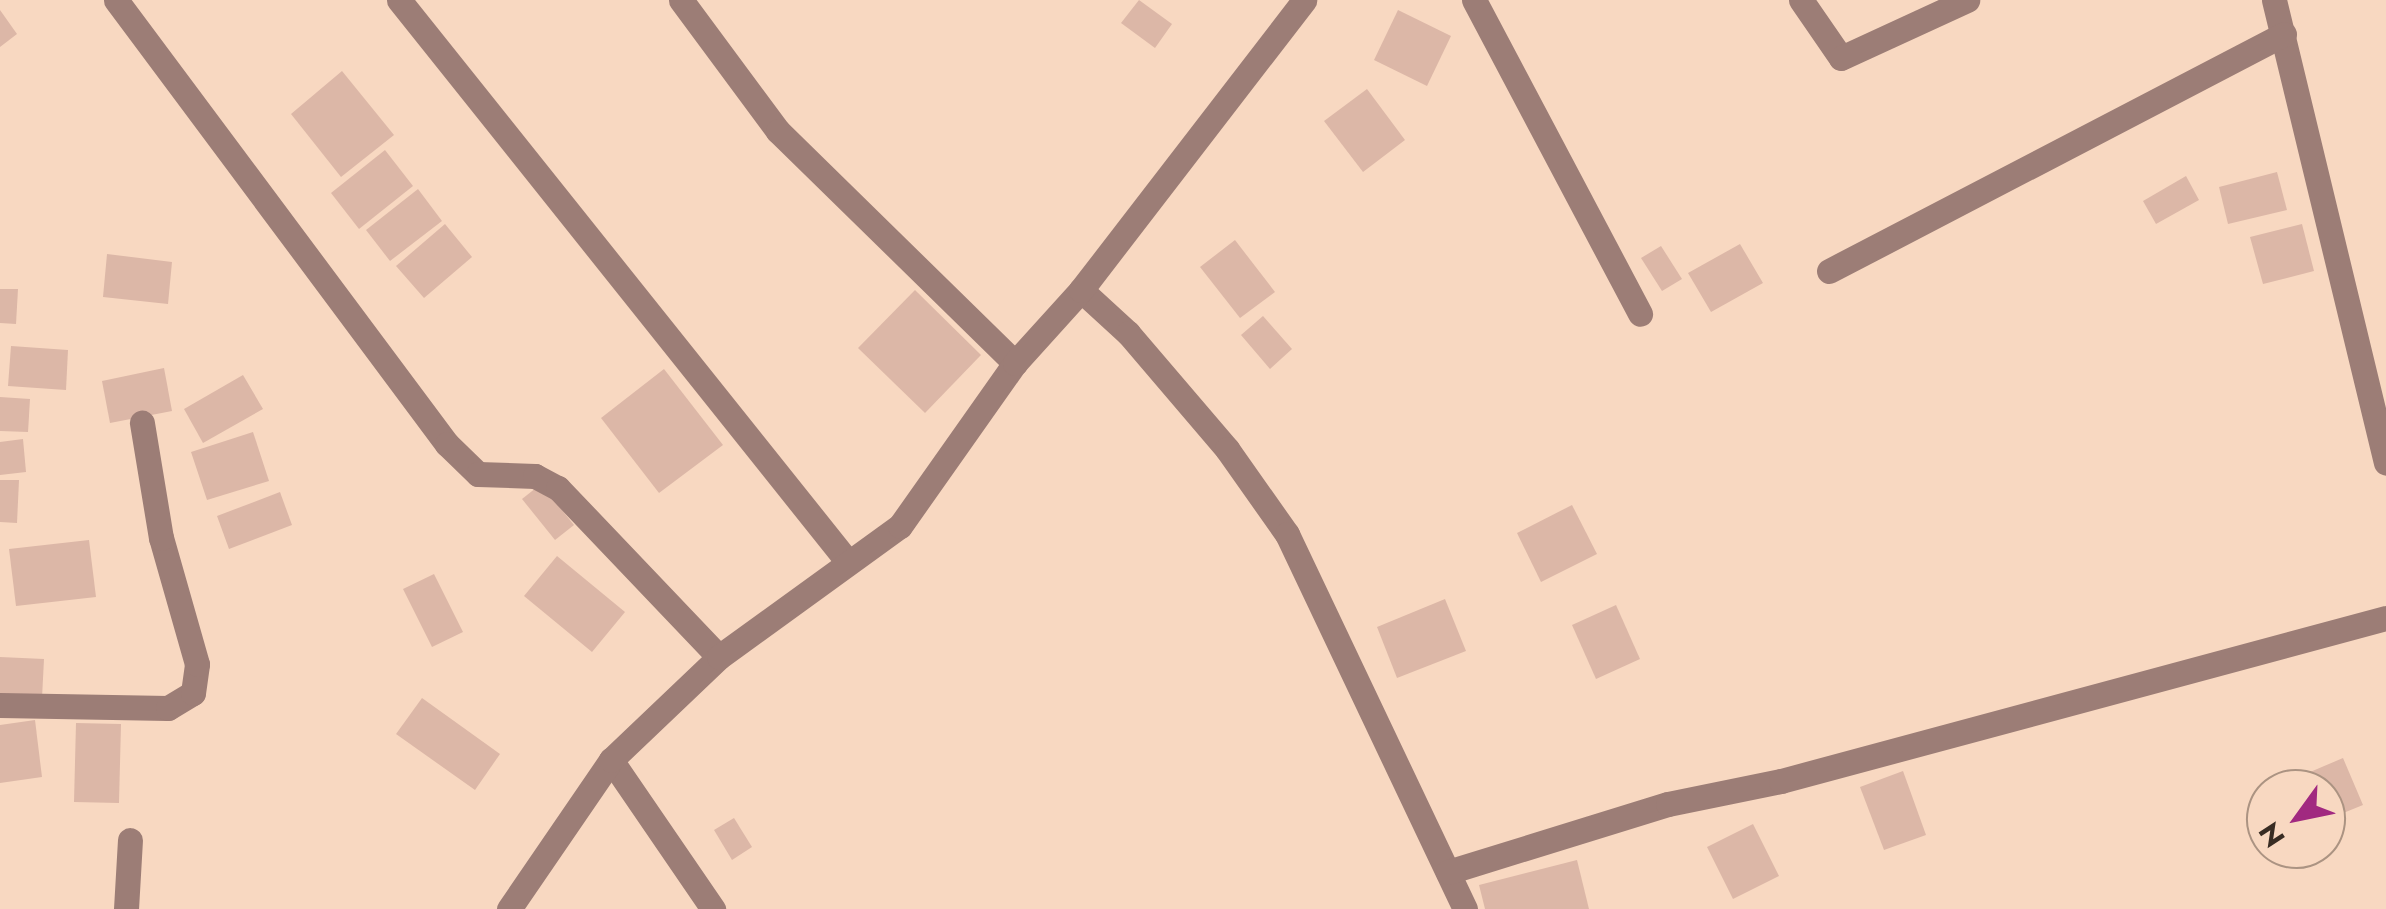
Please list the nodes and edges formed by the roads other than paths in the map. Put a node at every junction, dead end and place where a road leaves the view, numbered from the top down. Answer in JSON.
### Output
{"nodes":[{"id":1,"x":116,"y":0,"type":"edge"},
{"id":2,"x":400,"y":0,"type":"edge"},
{"id":3,"x":681,"y":0,"type":"edge"},
{"id":4,"x":1474,"y":0,"type":"edge"},
{"id":5,"x":1802,"y":0,"type":"edge"},
{"id":6,"x":1968,"y":0,"type":"edge"},
{"id":7,"x":2274,"y":0,"type":"edge"},
{"id":8,"x":1294,"y":3,"type":"edge"},
{"id":9,"x":2284,"y":34,"type":"junction"},
{"id":10,"x":1829,"y":271,"type":"dead end"},
{"id":11,"x":1081,"y":290,"type":"junction"},
{"id":12,"x":1640,"y":314,"type":"dead end"},
{"id":13,"x":2374,"y":360,"type":"edge"},
{"id":14,"x":1016,"y":363,"type":"junction"},
{"id":15,"x":142,"y":423,"type":"dead end"},
{"id":16,"x":2386,"y":463,"type":"edge"},
{"id":17,"x":848,"y":562,"type":"junction"},
{"id":18,"x":2386,"y":618,"type":"edge"},
{"id":19,"x":719,"y":657,"type":"junction"},
{"id":20,"x":0,"y":706,"type":"edge"},
{"id":21,"x":611,"y":760,"type":"junction"},
{"id":22,"x":130,"y":840,"type":"dead end"},
{"id":23,"x":1448,"y":872,"type":"junction"},
{"id":24,"x":126,"y":909,"type":"edge"},
{"id":25,"x":509,"y":909,"type":"edge"},
{"id":26,"x":712,"y":909,"type":"edge"},
{"id":27,"x":1465,"y":909,"type":"edge"}],
"edges":[{"from":1,"to":19,"type":"street"},
{"from":2,"to":17,"type":"street"},
{"from":3,"to":14,"type":"street"},
{"from":4,"to":12,"type":"street"},
{"from":5,"to":6,"type":"street"},
{"from":7,"to":9,"type":"street"},
{"from":8,"to":11,"type":"street"},
{"from":9,"to":10,"type":"street"},
{"from":9,"to":13,"type":"street"},
{"from":11,"to":14,"type":"street"},
{"from":11,"to":23,"type":"street"},
{"from":13,"to":16,"type":"street"},
{"from":14,"to":17,"type":"street"},
{"from":15,"to":20,"type":"street"},
{"from":17,"to":19,"type":"street"},
{"from":18,"to":23,"type":"street"},
{"from":19,"to":21,"type":"street"},
{"from":21,"to":25,"type":"street"},
{"from":21,"to":26,"type":"street"},
{"from":22,"to":24,"type":"street"},
{"from":23,"to":27,"type":"street"}]}
